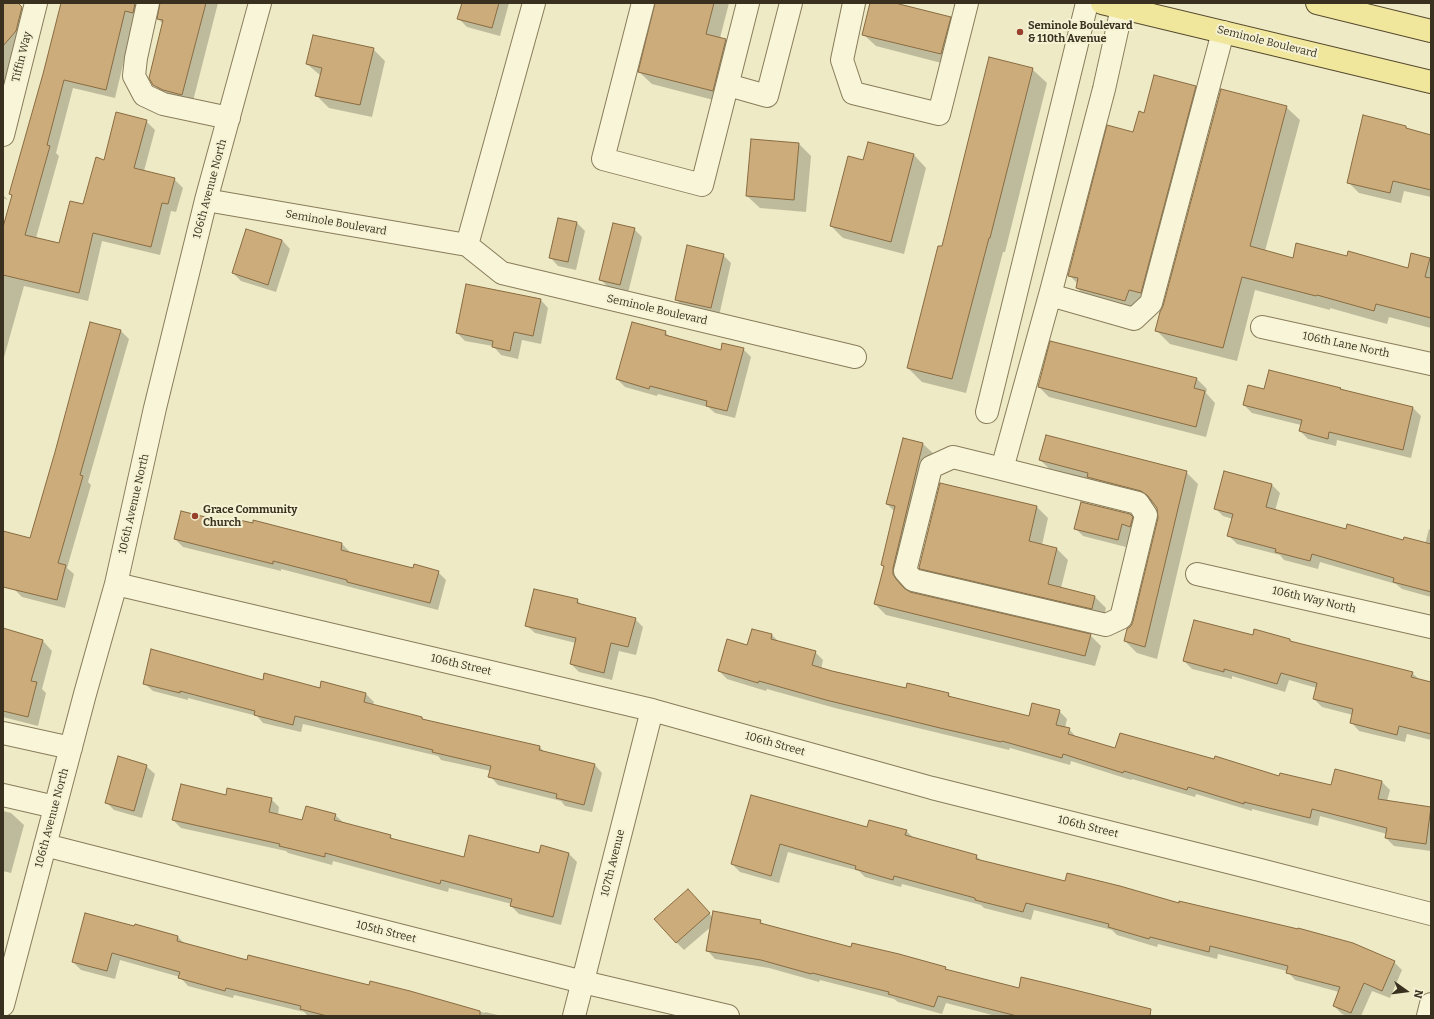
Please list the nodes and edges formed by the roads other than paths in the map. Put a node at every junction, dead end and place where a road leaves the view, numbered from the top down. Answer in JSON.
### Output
{"nodes":[{"id":1,"x":36,"y":3,"type":"edge"},
{"id":2,"x":148,"y":3,"type":"edge"},
{"id":3,"x":260,"y":3,"type":"edge"},
{"id":4,"x":534,"y":3,"type":"edge"},
{"id":5,"x":643,"y":3,"type":"edge"},
{"id":6,"x":748,"y":3,"type":"edge"},
{"id":7,"x":791,"y":3,"type":"edge"},
{"id":8,"x":854,"y":3,"type":"edge"},
{"id":9,"x":967,"y":3,"type":"edge"},
{"id":10,"x":1087,"y":3,"type":"edge"},
{"id":11,"x":1317,"y":3,"type":"edge"},
{"id":12,"x":1112,"y":5,"type":"edge"},
{"id":13,"x":1355,"y":8,"type":"edge"},
{"id":14,"x":1431,"y":31,"type":"edge"},
{"id":15,"x":1223,"y":32,"type":"junction"},
{"id":16,"x":1431,"y":82,"type":"edge"},
{"id":17,"x":728,"y":85,"type":"junction"},
{"id":18,"x":228,"y":118,"type":"junction"},
{"id":19,"x":3,"y":135,"type":"edge"},
{"id":20,"x":206,"y":200,"type":"junction"},
{"id":21,"x":467,"y":246,"type":"junction"},
{"id":22,"x":1050,"y":295,"type":"junction"},
{"id":23,"x":1262,"y":326,"type":"dead end"},
{"id":24,"x":855,"y":357,"type":"dead end"},
{"id":25,"x":1431,"y":364,"type":"edge"},
{"id":26,"x":987,"y":412,"type":"dead end"},
{"id":27,"x":1002,"y":469,"type":"junction"},
{"id":28,"x":1197,"y":574,"type":"dead end"},
{"id":29,"x":116,"y":584,"type":"junction"},
{"id":30,"x":1431,"y":627,"type":"edge"},
{"id":31,"x":652,"y":710,"type":"junction"},
{"id":32,"x":3,"y":732,"type":"edge"},
{"id":33,"x":71,"y":748,"type":"junction"},
{"id":34,"x":3,"y":795,"type":"edge"},
{"id":35,"x":55,"y":807,"type":"junction"},
{"id":36,"x":45,"y":845,"type":"junction"},
{"id":37,"x":1431,"y":914,"type":"edge"},
{"id":38,"x":583,"y":982,"type":"junction"},
{"id":39,"x":3,"y":1004,"type":"edge"},
{"id":40,"x":1431,"y":1004,"type":"edge"},
{"id":41,"x":574,"y":1016,"type":"edge"},
{"id":42,"x":728,"y":1016,"type":"edge"},
{"id":43,"x":1428,"y":1016,"type":"edge"}],
"edges":[{"from":1,"to":19,"type":"street","name":"Tiffin Way"},
{"from":2,"to":18,"type":"street"},
{"from":3,"to":18,"type":"street","name":"106th Avenue North"},
{"from":4,"to":21,"type":"street"},
{"from":5,"to":17,"type":"street"},
{"from":6,"to":17,"type":"street"},
{"from":7,"to":17,"type":"street"},
{"from":8,"to":9,"type":"street"},
{"from":10,"to":26,"type":"street"},
{"from":11,"to":13,"type":"main road"},
{"from":12,"to":15,"type":"main road","name":"Seminole Boulevard"},
{"from":12,"to":22,"type":"street"},
{"from":13,"to":14,"type":"main road"},
{"from":15,"to":16,"type":"main road","name":"Seminole Boulevard"},
{"from":15,"to":22,"type":"street"},
{"from":18,"to":20,"type":"street","name":"106th Avenue North"},
{"from":20,"to":21,"type":"street","name":"Seminole Boulevard"},
{"from":20,"to":29,"type":"street","name":"106th Avenue North"},
{"from":21,"to":24,"type":"street","name":"Seminole Boulevard"},
{"from":22,"to":27,"type":"street"},
{"from":23,"to":25,"type":"street","name":"106th Lane North"},
{"from":27,"to":27,"type":"street"},
{"from":28,"to":30,"type":"street","name":"106th Way North"},
{"from":29,"to":31,"type":"street","name":"106th Street"},
{"from":29,"to":33,"type":"street","name":"106th Avenue North"},
{"from":31,"to":37,"type":"street","name":"106th Street"},
{"from":31,"to":38,"type":"street","name":"107th Avenue"},
{"from":32,"to":33,"type":"street"},
{"from":33,"to":35,"type":"street","name":"106th Avenue North"},
{"from":34,"to":35,"type":"street"},
{"from":35,"to":36,"type":"street","name":"106th Avenue North"},
{"from":36,"to":38,"type":"street","name":"105th Street"},
{"from":36,"to":39,"type":"street","name":"106th Avenue North"},
{"from":38,"to":41,"type":"street","name":"107th Avenue"},
{"from":38,"to":42,"type":"street","name":"105th Street"},
{"from":40,"to":43,"type":"street"}]}
